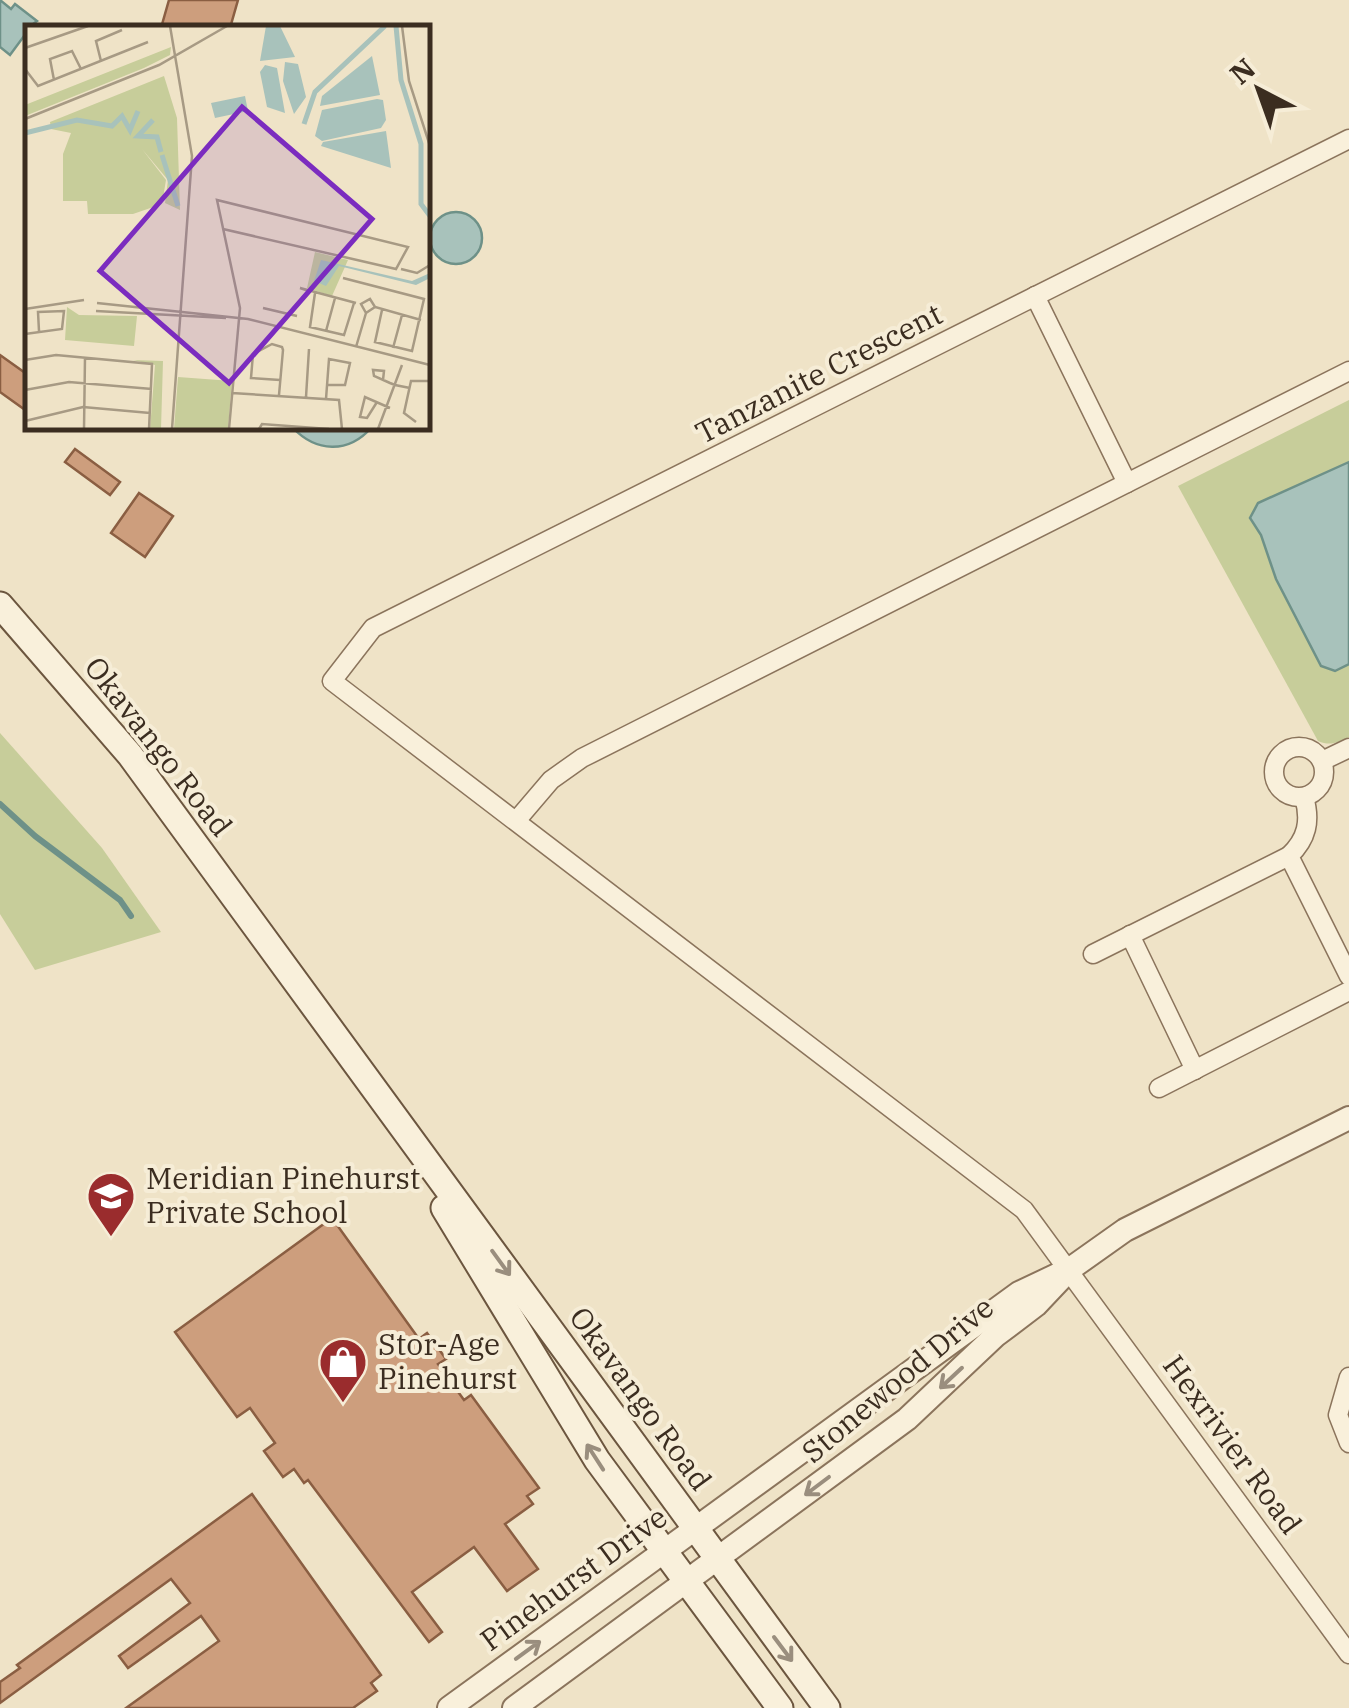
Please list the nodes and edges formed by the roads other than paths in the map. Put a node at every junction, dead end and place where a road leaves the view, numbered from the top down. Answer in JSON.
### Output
{"nodes":[{"id":1,"x":1349,"y":139,"type":"edge"},
{"id":2,"x":1035,"y":296,"type":"junction"},
{"id":3,"x":1349,"y":371,"type":"edge"},
{"id":4,"x":1128,"y":482,"type":"junction"},
{"id":5,"x":0,"y":605,"type":"edge"},
{"id":6,"x":332,"y":681,"type":"joint"},
{"id":7,"x":1349,"y":748,"type":"edge"},
{"id":8,"x":1322,"y":761,"type":"junction"},
{"id":9,"x":1304,"y":798,"type":"junction"},
{"id":10,"x":516,"y":821,"type":"junction"},
{"id":11,"x":1289,"y":856,"type":"junction"},
{"id":12,"x":1130,"y":936,"type":"junction"},
{"id":13,"x":1093,"y":954,"type":"dead end"},
{"id":14,"x":1349,"y":976,"type":"edge"},
{"id":15,"x":1349,"y":991,"type":"edge"},
{"id":16,"x":1195,"y":1070,"type":"junction"},
{"id":17,"x":1159,"y":1088,"type":"dead end"},
{"id":18,"x":1349,"y":1118,"type":"edge"},
{"id":19,"x":402,"y":1128,"type":"junction"},
{"id":20,"x":1070,"y":1269,"type":"junction"},
{"id":21,"x":1349,"y":1377,"type":"edge"},
{"id":22,"x":1349,"y":1443,"type":"edge"},
{"id":23,"x":735,"y":1499,"type":"joint"},
{"id":24,"x":695,"y":1528,"type":"junction"},
{"id":25,"x":663,"y":1552,"type":"junction"},
{"id":26,"x":718,"y":1560,"type":"junction"},
{"id":27,"x":686,"y":1583,"type":"junction"},
{"id":28,"x":1349,"y":1654,"type":"edge"},
{"id":29,"x":449,"y":1708,"type":"edge"},
{"id":30,"x":514,"y":1708,"type":"edge"},
{"id":31,"x":780,"y":1708,"type":"edge"},
{"id":32,"x":827,"y":1708,"type":"edge"}],
"edges":[{"from":1,"to":2,"type":"street","name":"Tanzanite Crescent"},
{"from":2,"to":4,"type":"street"},
{"from":2,"to":6,"type":"street","name":"Tanzanite Crescent"},
{"from":3,"to":4,"type":"street"},
{"from":4,"to":10,"type":"street"},
{"from":5,"to":19,"type":"main road","name":"Okavango Road"},
{"from":6,"to":10,"type":"street","name":"Hexrivier Road"},
{"from":7,"to":8,"type":"street"},
{"from":8,"to":9,"type":"street"},
{"from":8,"to":9,"type":"street"},
{"from":9,"to":11,"type":"street"},
{"from":10,"to":20,"type":"street","name":"Hexrivier Road"},
{"from":11,"to":12,"type":"street"},
{"from":11,"to":14,"type":"street"},
{"from":12,"to":13,"type":"street"},
{"from":12,"to":16,"type":"street"},
{"from":15,"to":16,"type":"street"},
{"from":16,"to":17,"type":"street"},
{"from":18,"to":20,"type":"street","name":"Stonewood Drive"},
{"from":19,"to":24,"type":"main road","name":"Okavango Road","one_way":true},
{"from":25,"to":19,"type":"main road","name":"Okavango Road","one_way":true},
{"from":20,"to":23,"type":"street","name":"Stonewood Drive"},
{"from":20,"to":26,"type":"street","name":"Stonewood Drive","one_way":true},
{"from":20,"to":28,"type":"street","name":"Hexrivier Road"},
{"from":21,"to":22,"type":"street"},
{"from":23,"to":24,"type":"street","name":"Pinehurst Drive"},
{"from":24,"to":25,"type":"street","name":"Pinehurst Drive"},
{"from":24,"to":26,"type":"main road","name":"Okavango Road"},
{"from":25,"to":27,"type":"main road","name":"Okavango Road"},
{"from":29,"to":25,"type":"street","name":"Pinehurst Drive","one_way":true},
{"from":26,"to":27,"type":"street"},
{"from":26,"to":32,"type":"main road","name":"Okavango Road","one_way":true},
{"from":27,"to":30,"type":"street"},
{"from":27,"to":31,"type":"main road","name":"Okavango Road"}]}
